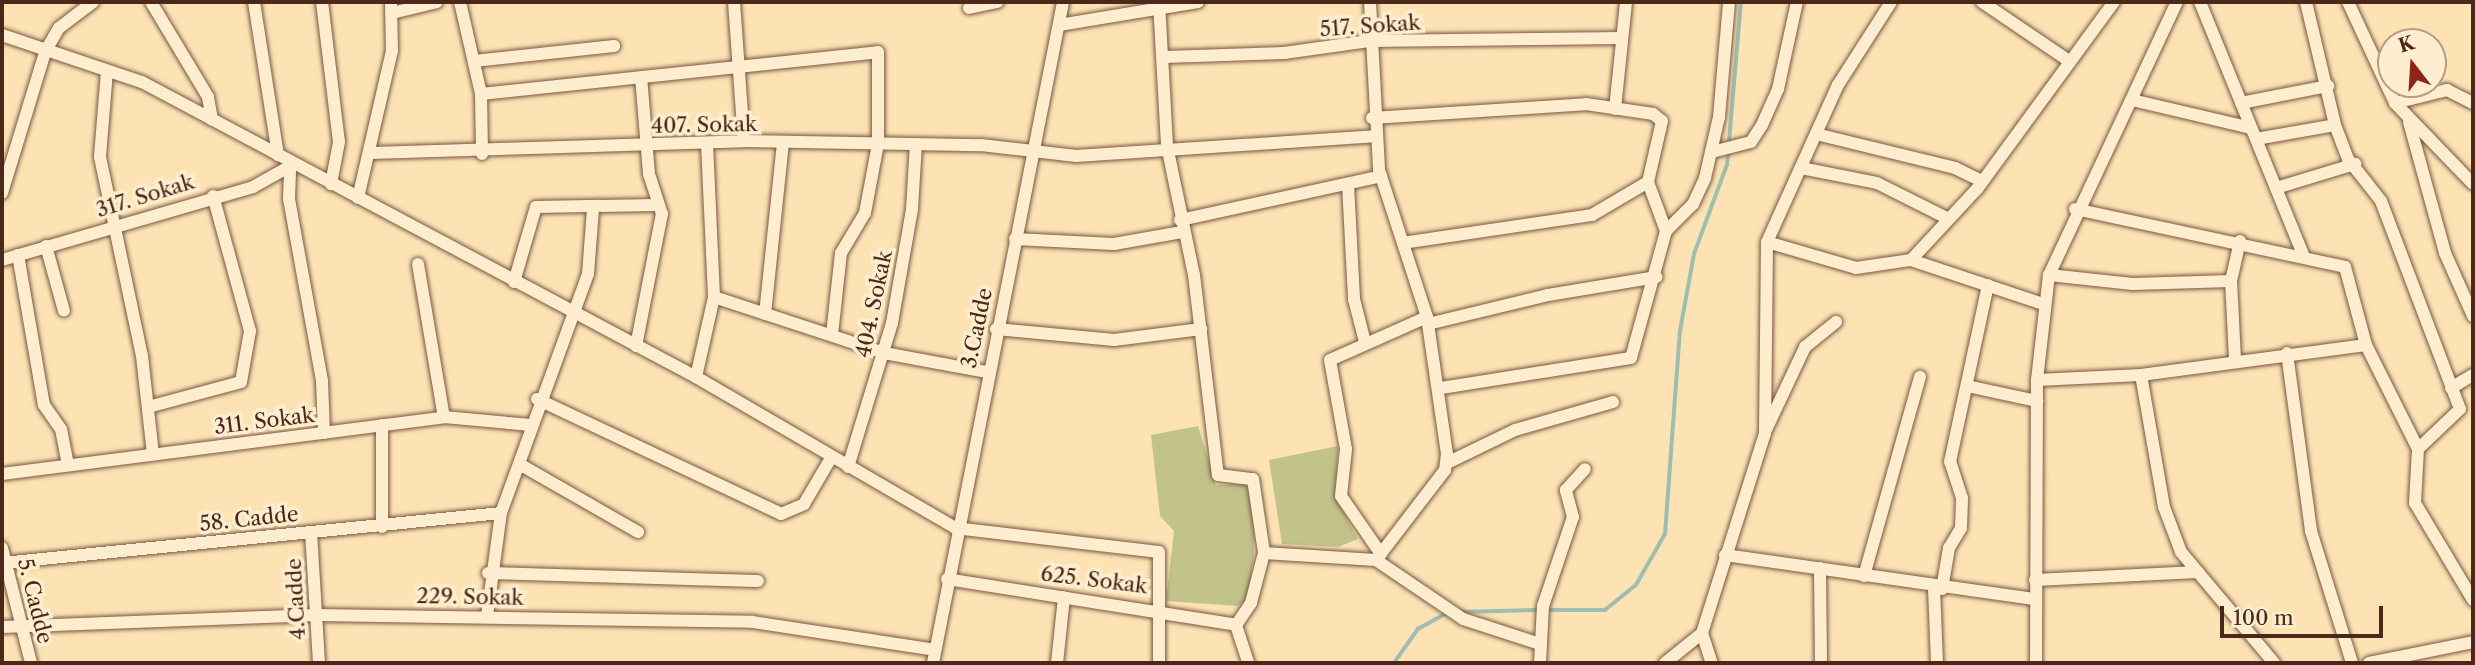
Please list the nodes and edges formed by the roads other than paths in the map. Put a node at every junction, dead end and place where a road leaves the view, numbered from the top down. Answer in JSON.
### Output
{"nodes":[{"id":1,"x":93,"y":2,"type":"edge"},
{"id":2,"x":151,"y":2,"type":"edge"},
{"id":3,"x":254,"y":2,"type":"edge"},
{"id":4,"x":322,"y":2,"type":"edge"},
{"id":5,"x":437,"y":2,"type":"edge"},
{"id":6,"x":460,"y":2,"type":"edge"},
{"id":7,"x":734,"y":2,"type":"edge"},
{"id":8,"x":997,"y":2,"type":"edge"},
{"id":9,"x":1063,"y":2,"type":"edge"},
{"id":10,"x":1198,"y":2,"type":"edge"},
{"id":11,"x":1370,"y":2,"type":"edge"},
{"id":12,"x":1626,"y":2,"type":"edge"},
{"id":13,"x":1729,"y":2,"type":"edge"},
{"id":14,"x":1797,"y":2,"type":"edge"},
{"id":15,"x":1891,"y":2,"type":"edge"},
{"id":16,"x":1982,"y":2,"type":"edge"},
{"id":17,"x":2114,"y":2,"type":"edge"},
{"id":18,"x":2177,"y":2,"type":"edge"},
{"id":19,"x":2200,"y":2,"type":"edge"},
{"id":20,"x":2306,"y":2,"type":"edge"},
{"id":21,"x":2348,"y":2,"type":"edge"},
{"id":22,"x":1160,"y":5,"type":"edge"},
{"id":23,"x":391,"y":7,"type":"edge"},
{"id":24,"x":969,"y":8,"type":"dead end"},
{"id":25,"x":1059,"y":25,"type":"junction"},
{"id":26,"x":2,"y":35,"type":"edge"},
{"id":27,"x":1621,"y":38,"type":"junction"},
{"id":28,"x":1369,"y":41,"type":"junction"},
{"id":29,"x":614,"y":46,"type":"dead end"},
{"id":30,"x":45,"y":52,"type":"junction"},
{"id":31,"x":1165,"y":57,"type":"junction"},
{"id":32,"x":474,"y":61,"type":"junction"},
{"id":33,"x":2069,"y":61,"type":"junction"},
{"id":34,"x":742,"y":65,"type":"junction"},
{"id":35,"x":107,"y":71,"type":"junction"},
{"id":36,"x":640,"y":77,"type":"junction"},
{"id":37,"x":2328,"y":86,"type":"junction"},
{"id":38,"x":481,"y":94,"type":"junction"},
{"id":39,"x":2132,"y":100,"type":"junction"},
{"id":40,"x":2241,"y":103,"type":"junction"},
{"id":41,"x":2395,"y":103,"type":"junction"},
{"id":42,"x":2473,"y":103,"type":"edge"},
{"id":43,"x":1615,"y":108,"type":"junction"},
{"id":44,"x":1372,"y":118,"type":"junction"},
{"id":45,"x":2408,"y":118,"type":"junction"},
{"id":46,"x":212,"y":120,"type":"junction"},
{"id":47,"x":2335,"y":125,"type":"junction"},
{"id":48,"x":2253,"y":133,"type":"junction"},
{"id":49,"x":1816,"y":134,"type":"junction"},
{"id":50,"x":1374,"y":136,"type":"junction"},
{"id":51,"x":744,"y":141,"type":"junction"},
{"id":52,"x":707,"y":143,"type":"junction"},
{"id":53,"x":645,"y":144,"type":"junction"},
{"id":54,"x":783,"y":144,"type":"junction"},
{"id":55,"x":878,"y":144,"type":"junction"},
{"id":56,"x":916,"y":144,"type":"junction"},
{"id":57,"x":1167,"y":146,"type":"junction"},
{"id":58,"x":1035,"y":150,"type":"junction"},
{"id":59,"x":1712,"y":152,"type":"junction"},
{"id":60,"x":372,"y":153,"type":"junction"},
{"id":61,"x":482,"y":154,"type":"junction"},
{"id":62,"x":278,"y":155,"type":"junction"},
{"id":63,"x":2355,"y":164,"type":"junction"},
{"id":64,"x":292,"y":167,"type":"junction"},
{"id":65,"x":1801,"y":168,"type":"junction"},
{"id":66,"x":1381,"y":176,"type":"junction"},
{"id":67,"x":1982,"y":181,"type":"junction"},
{"id":68,"x":1648,"y":182,"type":"junction"},
{"id":69,"x":331,"y":184,"type":"junction"},
{"id":70,"x":1348,"y":184,"type":"junction"},
{"id":71,"x":2473,"y":184,"type":"edge"},
{"id":72,"x":2276,"y":188,"type":"junction"},
{"id":73,"x":2,"y":193,"type":"edge"},
{"id":74,"x":213,"y":196,"type":"junction"},
{"id":75,"x":358,"y":198,"type":"junction"},
{"id":76,"x":656,"y":205,"type":"junction"},
{"id":77,"x":593,"y":209,"type":"junction"},
{"id":78,"x":2075,"y":209,"type":"junction"},
{"id":79,"x":1949,"y":219,"type":"junction"},
{"id":80,"x":117,"y":225,"type":"junction"},
{"id":81,"x":1181,"y":226,"type":"junction"},
{"id":82,"x":1666,"y":231,"type":"junction"},
{"id":83,"x":1015,"y":239,"type":"junction"},
{"id":84,"x":2240,"y":241,"type":"junction"},
{"id":85,"x":1768,"y":242,"type":"junction"},
{"id":86,"x":1404,"y":243,"type":"junction"},
{"id":87,"x":46,"y":246,"type":"junction"},
{"id":88,"x":2303,"y":254,"type":"junction"},
{"id":89,"x":18,"y":255,"type":"junction"},
{"id":90,"x":2,"y":256,"type":"edge"},
{"id":91,"x":1911,"y":260,"type":"junction"},
{"id":92,"x":418,"y":264,"type":"dead end"},
{"id":93,"x":2049,"y":275,"type":"junction"},
{"id":94,"x":1657,"y":277,"type":"junction"},
{"id":95,"x":2231,"y":281,"type":"junction"},
{"id":96,"x":514,"y":282,"type":"junction"},
{"id":97,"x":1988,"y":285,"type":"junction"},
{"id":98,"x":714,"y":297,"type":"junction"},
{"id":99,"x":2043,"y":304,"type":"junction"},
{"id":100,"x":64,"y":311,"type":"dead end"},
{"id":101,"x":574,"y":313,"type":"junction"},
{"id":102,"x":765,"y":314,"type":"junction"},
{"id":103,"x":2473,"y":316,"type":"edge"},
{"id":104,"x":1427,"y":321,"type":"junction"},
{"id":105,"x":1836,"y":321,"type":"dead end"},
{"id":106,"x":996,"y":329,"type":"junction"},
{"id":107,"x":1201,"y":329,"type":"junction"},
{"id":108,"x":832,"y":334,"type":"junction"},
{"id":109,"x":1366,"y":342,"type":"junction"},
{"id":110,"x":2366,"y":345,"type":"junction"},
{"id":111,"x":636,"y":346,"type":"junction"},
{"id":112,"x":884,"y":353,"type":"junction"},
{"id":113,"x":2287,"y":353,"type":"junction"},
{"id":114,"x":2235,"y":359,"type":"junction"},
{"id":115,"x":987,"y":372,"type":"junction"},
{"id":116,"x":2141,"y":375,"type":"junction"},
{"id":117,"x":2473,"y":375,"type":"edge"},
{"id":118,"x":696,"y":377,"type":"junction"},
{"id":119,"x":1920,"y":377,"type":"dead end"},
{"id":120,"x":2037,"y":380,"type":"junction"},
{"id":121,"x":1967,"y":386,"type":"junction"},
{"id":122,"x":1441,"y":388,"type":"junction"},
{"id":123,"x":2451,"y":388,"type":"junction"},
{"id":124,"x":537,"y":399,"type":"junction"},
{"id":125,"x":2037,"y":401,"type":"junction"},
{"id":126,"x":1613,"y":402,"type":"dead end"},
{"id":127,"x":148,"y":407,"type":"junction"},
{"id":128,"x":444,"y":417,"type":"junction"},
{"id":129,"x":382,"y":425,"type":"junction"},
{"id":130,"x":531,"y":425,"type":"junction"},
{"id":131,"x":324,"y":433,"type":"junction"},
{"id":132,"x":1765,"y":433,"type":"junction"},
{"id":133,"x":2418,"y":449,"type":"junction"},
{"id":134,"x":153,"y":454,"type":"junction"},
{"id":135,"x":831,"y":458,"type":"junction"},
{"id":136,"x":1447,"y":463,"type":"junction"},
{"id":137,"x":68,"y":465,"type":"junction"},
{"id":138,"x":521,"y":465,"type":"junction"},
{"id":139,"x":848,"y":467,"type":"junction"},
{"id":140,"x":1585,"y":469,"type":"dead end"},
{"id":141,"x":2,"y":474,"type":"edge"},
{"id":142,"x":501,"y":513,"type":"junction"},
{"id":143,"x":382,"y":527,"type":"junction"},
{"id":144,"x":955,"y":528,"type":"junction"},
{"id":145,"x":638,"y":531,"type":"dead end"},
{"id":146,"x":311,"y":532,"type":"junction"},
{"id":147,"x":2,"y":548,"type":"edge"},
{"id":148,"x":1265,"y":553,"type":"junction"},
{"id":149,"x":1725,"y":555,"type":"junction"},
{"id":150,"x":1379,"y":557,"type":"junction"},
{"id":151,"x":4,"y":563,"type":"edge"},
{"id":152,"x":1820,"y":568,"type":"junction"},
{"id":153,"x":2198,"y":572,"type":"junction"},
{"id":154,"x":488,"y":573,"type":"junction"},
{"id":155,"x":1864,"y":576,"type":"junction"},
{"id":156,"x":947,"y":579,"type":"junction"},
{"id":157,"x":2035,"y":580,"type":"junction"},
{"id":158,"x":758,"y":581,"type":"dead end"},
{"id":159,"x":1938,"y":589,"type":"junction"},
{"id":160,"x":1064,"y":597,"type":"junction"},
{"id":161,"x":2034,"y":599,"type":"junction"},
{"id":162,"x":2473,"y":600,"type":"edge"},
{"id":163,"x":1160,"y":610,"type":"junction"},
{"id":164,"x":317,"y":615,"type":"junction"},
{"id":165,"x":487,"y":616,"type":"junction"},
{"id":166,"x":1236,"y":625,"type":"junction"},
{"id":167,"x":21,"y":626,"type":"junction"},
{"id":168,"x":2,"y":627,"type":"edge"},
{"id":169,"x":1702,"y":633,"type":"junction"},
{"id":170,"x":2473,"y":642,"type":"edge"},
{"id":171,"x":1540,"y":644,"type":"junction"},
{"id":172,"x":934,"y":657,"type":"edge"},
{"id":173,"x":31,"y":663,"type":"edge"},
{"id":174,"x":318,"y":663,"type":"edge"},
{"id":175,"x":1057,"y":663,"type":"edge"},
{"id":176,"x":1159,"y":663,"type":"edge"},
{"id":177,"x":1248,"y":663,"type":"edge"},
{"id":178,"x":1540,"y":663,"type":"edge"},
{"id":179,"x":1665,"y":663,"type":"edge"},
{"id":180,"x":1712,"y":663,"type":"edge"},
{"id":181,"x":1821,"y":663,"type":"edge"},
{"id":182,"x":1937,"y":663,"type":"edge"},
{"id":183,"x":2036,"y":663,"type":"edge"},
{"id":184,"x":2274,"y":663,"type":"edge"},
{"id":185,"x":2352,"y":663,"type":"edge"},
{"id":186,"x":2370,"y":663,"type":"edge"}],
"edges":[{"from":1,"to":30,"type":"street"},
{"from":2,"to":46,"type":"street"},
{"from":3,"to":62,"type":"street"},
{"from":4,"to":69,"type":"street"},
{"from":5,"to":23,"type":"street"},
{"from":6,"to":32,"type":"street"},
{"from":7,"to":34,"type":"street"},
{"from":8,"to":24,"type":"street"},
{"from":9,"to":25,"type":"street","name":"3.Cadde"},
{"from":10,"to":22,"type":"street"},
{"from":11,"to":28,"type":"street"},
{"from":12,"to":27,"type":"street"},
{"from":13,"to":59,"type":"street"},
{"from":14,"to":59,"type":"street"},
{"from":15,"to":49,"type":"street"},
{"from":16,"to":33,"type":"street"},
{"from":17,"to":33,"type":"street"},
{"from":18,"to":39,"type":"street"},
{"from":19,"to":40,"type":"street"},
{"from":20,"to":37,"type":"street"},
{"from":21,"to":41,"type":"street"},
{"from":22,"to":25,"type":"street"},
{"from":22,"to":31,"type":"street"},
{"from":23,"to":60,"type":"street"},
{"from":25,"to":58,"type":"street","name":"3.Cadde"},
{"from":26,"to":30,"type":"street"},
{"from":27,"to":28,"type":"street","name":"517. Sokak"},
{"from":27,"to":43,"type":"street"},
{"from":28,"to":31,"type":"street","name":"517. Sokak"},
{"from":28,"to":44,"type":"street"},
{"from":29,"to":32,"type":"street"},
{"from":30,"to":35,"type":"street"},
{"from":30,"to":73,"type":"street"},
{"from":31,"to":57,"type":"street"},
{"from":32,"to":38,"type":"street"},
{"from":33,"to":67,"type":"street"},
{"from":34,"to":36,"type":"street"},
{"from":34,"to":51,"type":"street"},
{"from":34,"to":55,"type":"street"},
{"from":35,"to":46,"type":"street"},
{"from":35,"to":80,"type":"street"},
{"from":36,"to":38,"type":"street"},
{"from":36,"to":53,"type":"street"},
{"from":37,"to":40,"type":"street"},
{"from":37,"to":47,"type":"street"},
{"from":38,"to":61,"type":"street"},
{"from":39,"to":48,"type":"street"},
{"from":39,"to":78,"type":"street"},
{"from":40,"to":48,"type":"street"},
{"from":41,"to":42,"type":"street"},
{"from":41,"to":45,"type":"street"},
{"from":43,"to":44,"type":"street"},
{"from":43,"to":68,"type":"street"},
{"from":44,"to":50,"type":"street"},
{"from":45,"to":71,"type":"street"},
{"from":45,"to":103,"type":"street"},
{"from":46,"to":62,"type":"street"},
{"from":47,"to":48,"type":"street"},
{"from":47,"to":63,"type":"street"},
{"from":48,"to":72,"type":"street"},
{"from":49,"to":65,"type":"street"},
{"from":49,"to":67,"type":"street"},
{"from":50,"to":57,"type":"street","name":"407. Sokak"},
{"from":50,"to":66,"type":"street"},
{"from":51,"to":52,"type":"street","name":"407. Sokak"},
{"from":51,"to":54,"type":"street","name":"407. Sokak"},
{"from":52,"to":53,"type":"street","name":"407. Sokak"},
{"from":52,"to":98,"type":"street"},
{"from":53,"to":61,"type":"street","name":"407. Sokak"},
{"from":53,"to":76,"type":"street"},
{"from":54,"to":55,"type":"street","name":"407. Sokak"},
{"from":54,"to":102,"type":"street"},
{"from":55,"to":56,"type":"street","name":"407. Sokak"},
{"from":55,"to":108,"type":"street"},
{"from":56,"to":58,"type":"street","name":"407. Sokak"},
{"from":56,"to":112,"type":"street","name":"404. Sokak"},
{"from":57,"to":58,"type":"street","name":"407. Sokak"},
{"from":57,"to":81,"type":"street"},
{"from":58,"to":83,"type":"street","name":"3.Cadde"},
{"from":59,"to":82,"type":"street"},
{"from":60,"to":61,"type":"street","name":"407. Sokak"},
{"from":60,"to":75,"type":"street"},
{"from":62,"to":64,"type":"street"},
{"from":63,"to":72,"type":"street"},
{"from":63,"to":123,"type":"street"},
{"from":64,"to":69,"type":"street"},
{"from":64,"to":74,"type":"street","name":"317. Sokak"},
{"from":64,"to":131,"type":"street"},
{"from":65,"to":79,"type":"street"},
{"from":65,"to":85,"type":"street"},
{"from":66,"to":70,"type":"street"},
{"from":66,"to":86,"type":"street"},
{"from":67,"to":79,"type":"street"},
{"from":68,"to":82,"type":"street"},
{"from":68,"to":86,"type":"street"},
{"from":69,"to":75,"type":"street"},
{"from":70,"to":81,"type":"street"},
{"from":70,"to":109,"type":"street"},
{"from":72,"to":88,"type":"street"},
{"from":74,"to":80,"type":"street","name":"317. Sokak"},
{"from":74,"to":127,"type":"street"},
{"from":75,"to":96,"type":"street"},
{"from":76,"to":77,"type":"street"},
{"from":76,"to":111,"type":"street"},
{"from":77,"to":96,"type":"street"},
{"from":77,"to":101,"type":"street"},
{"from":78,"to":84,"type":"street"},
{"from":78,"to":93,"type":"street"},
{"from":79,"to":91,"type":"street"},
{"from":80,"to":87,"type":"street","name":"317. Sokak"},
{"from":80,"to":127,"type":"street"},
{"from":81,"to":83,"type":"street"},
{"from":81,"to":107,"type":"street"},
{"from":82,"to":94,"type":"street"},
{"from":83,"to":106,"type":"street","name":"3.Cadde"},
{"from":84,"to":88,"type":"street"},
{"from":84,"to":95,"type":"street"},
{"from":85,"to":91,"type":"street"},
{"from":85,"to":132,"type":"street"},
{"from":86,"to":104,"type":"street"},
{"from":87,"to":89,"type":"street","name":"317. Sokak"},
{"from":87,"to":100,"type":"street"},
{"from":88,"to":110,"type":"street"},
{"from":89,"to":90,"type":"street","name":"317. Sokak"},
{"from":89,"to":137,"type":"street"},
{"from":91,"to":97,"type":"street"},
{"from":92,"to":128,"type":"street"},
{"from":93,"to":95,"type":"street"},
{"from":93,"to":99,"type":"street"},
{"from":94,"to":104,"type":"street"},
{"from":94,"to":122,"type":"street"},
{"from":95,"to":114,"type":"street"},
{"from":96,"to":101,"type":"street"},
{"from":97,"to":99,"type":"street"},
{"from":97,"to":121,"type":"street"},
{"from":98,"to":102,"type":"street"},
{"from":98,"to":118,"type":"street"},
{"from":99,"to":120,"type":"street"},
{"from":101,"to":111,"type":"street"},
{"from":101,"to":124,"type":"street"},
{"from":102,"to":108,"type":"street"},
{"from":104,"to":109,"type":"street"},
{"from":104,"to":122,"type":"street"},
{"from":105,"to":132,"type":"street"},
{"from":106,"to":107,"type":"street"},
{"from":106,"to":115,"type":"street","name":"3.Cadde"},
{"from":107,"to":148,"type":"street"},
{"from":108,"to":112,"type":"street"},
{"from":109,"to":150,"type":"street"},
{"from":110,"to":113,"type":"street"},
{"from":110,"to":133,"type":"street"},
{"from":111,"to":118,"type":"street"},
{"from":112,"to":115,"type":"street"},
{"from":112,"to":139,"type":"street","name":"404. Sokak"},
{"from":113,"to":114,"type":"street"},
{"from":113,"to":185,"type":"street"},
{"from":114,"to":116,"type":"street"},
{"from":115,"to":144,"type":"street","name":"3.Cadde"},
{"from":116,"to":120,"type":"street"},
{"from":116,"to":153,"type":"street"},
{"from":117,"to":123,"type":"street"},
{"from":118,"to":135,"type":"street"},
{"from":119,"to":155,"type":"street"},
{"from":120,"to":125,"type":"street"},
{"from":121,"to":125,"type":"street"},
{"from":121,"to":159,"type":"street"},
{"from":122,"to":136,"type":"street"},
{"from":123,"to":133,"type":"street"},
{"from":124,"to":130,"type":"street"},
{"from":124,"to":135,"type":"street"},
{"from":125,"to":157,"type":"street"},
{"from":126,"to":136,"type":"street"},
{"from":127,"to":134,"type":"street"},
{"from":128,"to":129,"type":"street","name":"311. Sokak"},
{"from":128,"to":130,"type":"street","name":"311. Sokak"},
{"from":129,"to":131,"type":"street","name":"311. Sokak"},
{"from":129,"to":143,"type":"street"},
{"from":130,"to":138,"type":"street"},
{"from":131,"to":134,"type":"street","name":"311. Sokak"},
{"from":132,"to":149,"type":"street"},
{"from":133,"to":162,"type":"street"},
{"from":134,"to":137,"type":"street","name":"311. Sokak"},
{"from":135,"to":139,"type":"street"},
{"from":136,"to":150,"type":"street"},
{"from":137,"to":141,"type":"street","name":"311. Sokak"},
{"from":138,"to":142,"type":"street"},
{"from":138,"to":145,"type":"street"},
{"from":139,"to":144,"type":"street"},
{"from":140,"to":171,"type":"street"},
{"from":142,"to":143,"type":"street","name":"58. Cadde"},
{"from":142,"to":154,"type":"street"},
{"from":143,"to":146,"type":"street","name":"58. Cadde"},
{"from":144,"to":156,"type":"street","name":"3.Cadde"},
{"from":144,"to":163,"type":"street"},
{"from":146,"to":151,"type":"street","name":"58. Cadde"},
{"from":146,"to":164,"type":"street","name":"4.Cadde"},
{"from":147,"to":151,"type":"street","name":"5. Cadde"},
{"from":148,"to":150,"type":"street"},
{"from":148,"to":166,"type":"street"},
{"from":149,"to":152,"type":"street"},
{"from":149,"to":169,"type":"street"},
{"from":150,"to":171,"type":"street"},
{"from":151,"to":167,"type":"street","name":"5. Cadde"},
{"from":152,"to":155,"type":"street"},
{"from":152,"to":181,"type":"street"},
{"from":153,"to":157,"type":"street"},
{"from":153,"to":184,"type":"street"},
{"from":154,"to":158,"type":"street"},
{"from":154,"to":165,"type":"street"},
{"from":155,"to":159,"type":"street"},
{"from":156,"to":160,"type":"street","name":"625. Sokak"},
{"from":156,"to":172,"type":"street","name":"3.Cadde"},
{"from":157,"to":161,"type":"street"},
{"from":159,"to":161,"type":"street"},
{"from":159,"to":182,"type":"street"},
{"from":160,"to":163,"type":"street","name":"625. Sokak"},
{"from":160,"to":175,"type":"street"},
{"from":161,"to":183,"type":"street"},
{"from":163,"to":166,"type":"street","name":"625. Sokak"},
{"from":163,"to":176,"type":"street"},
{"from":164,"to":165,"type":"street","name":"229. Sokak"},
{"from":164,"to":167,"type":"street","name":"229. Sokak"},
{"from":164,"to":174,"type":"street","name":"4.Cadde"},
{"from":165,"to":172,"type":"street","name":"229. Sokak"},
{"from":166,"to":177,"type":"street"},
{"from":167,"to":168,"type":"street","name":"229. Sokak"},
{"from":167,"to":173,"type":"street","name":"5. Cadde"},
{"from":169,"to":179,"type":"street"},
{"from":169,"to":180,"type":"street"},
{"from":170,"to":186,"type":"street"},
{"from":171,"to":178,"type":"street"}]}
